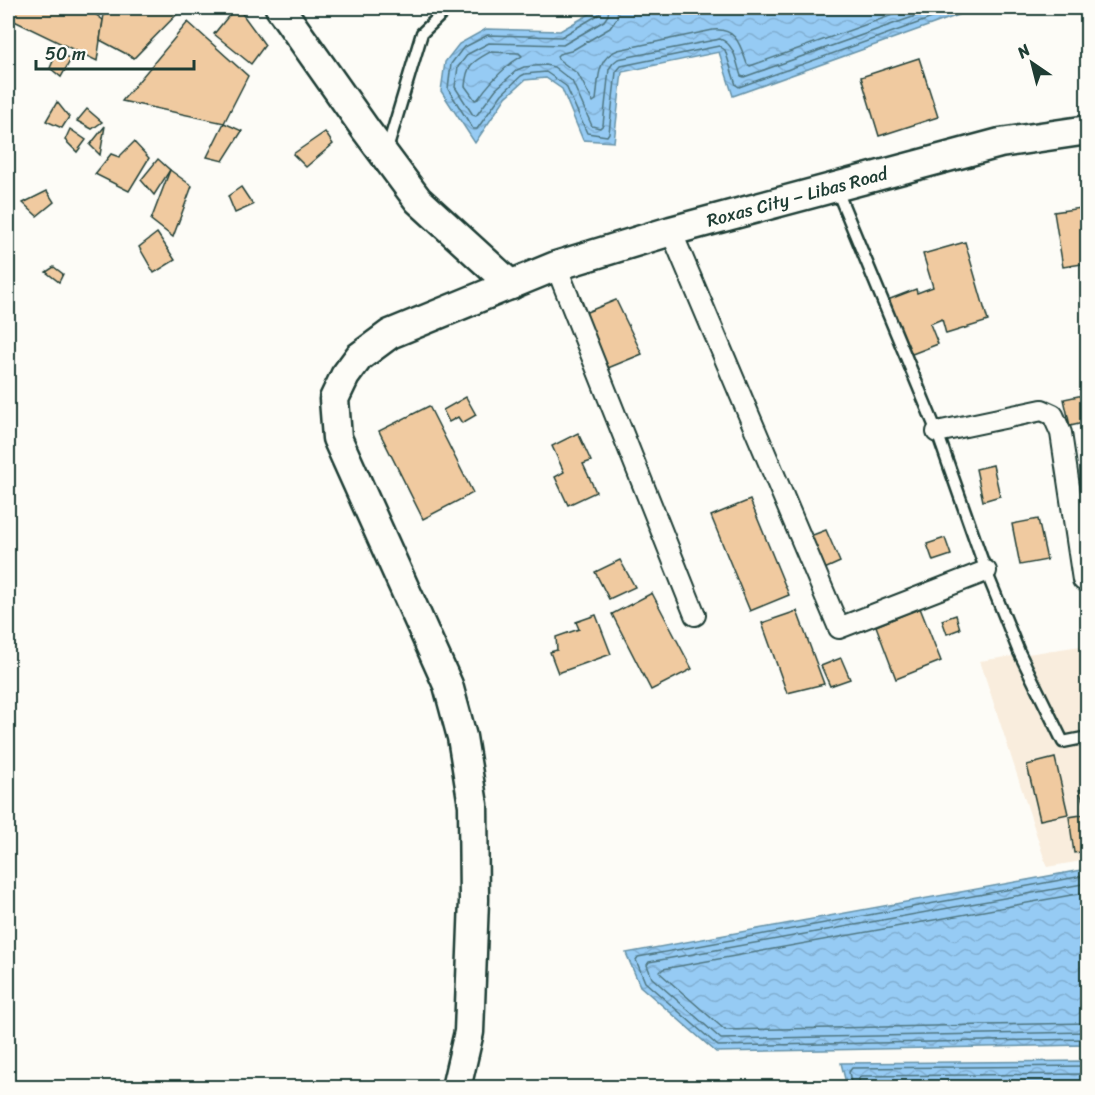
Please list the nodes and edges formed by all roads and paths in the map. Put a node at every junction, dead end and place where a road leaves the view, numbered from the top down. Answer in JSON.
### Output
{"nodes":[{"id":1,"x":280,"y":8,"type":"edge"},
{"id":2,"x":448,"y":8,"type":"edge"},
{"id":3,"x":1088,"y":130,"type":"edge"},
{"id":4,"x":386,"y":156,"type":"junction"},
{"id":5,"x":835,"y":188,"type":"junction"},
{"id":6,"x":671,"y":231,"type":"junction"},
{"id":7,"x":556,"y":266,"type":"junction"},
{"id":8,"x":511,"y":285,"type":"junction"},
{"id":9,"x":937,"y":432,"type":"junction"},
{"id":10,"x":986,"y":571,"type":"junction"},
{"id":11,"x":1083,"y":580,"type":"dead end"},
{"id":12,"x":695,"y":615,"type":"dead end"},
{"id":13,"x":1088,"y":737,"type":"edge"},
{"id":14,"x":456,"y":1088,"type":"edge"}],
"edges":[{"from":1,"to":4,"type":"street"},
{"from":2,"to":4,"type":"lane"},
{"from":3,"to":5,"type":"street","name":"Roxas City – Libas Road"},
{"from":4,"to":8,"type":"street"},
{"from":5,"to":6,"type":"street","name":"Roxas City – Libas Road"},
{"from":5,"to":9,"type":"lane"},
{"from":6,"to":7,"type":"street","name":"Roxas City – Libas Road"},
{"from":6,"to":10,"type":"street"},
{"from":7,"to":8,"type":"street","name":"Roxas City – Libas Road"},
{"from":7,"to":12,"type":"street"},
{"from":8,"to":14,"type":"street","name":"Roxas City – Libas Road"},
{"from":9,"to":10,"type":"lane"},
{"from":9,"to":11,"type":"street"},
{"from":10,"to":13,"type":"lane"}]}
